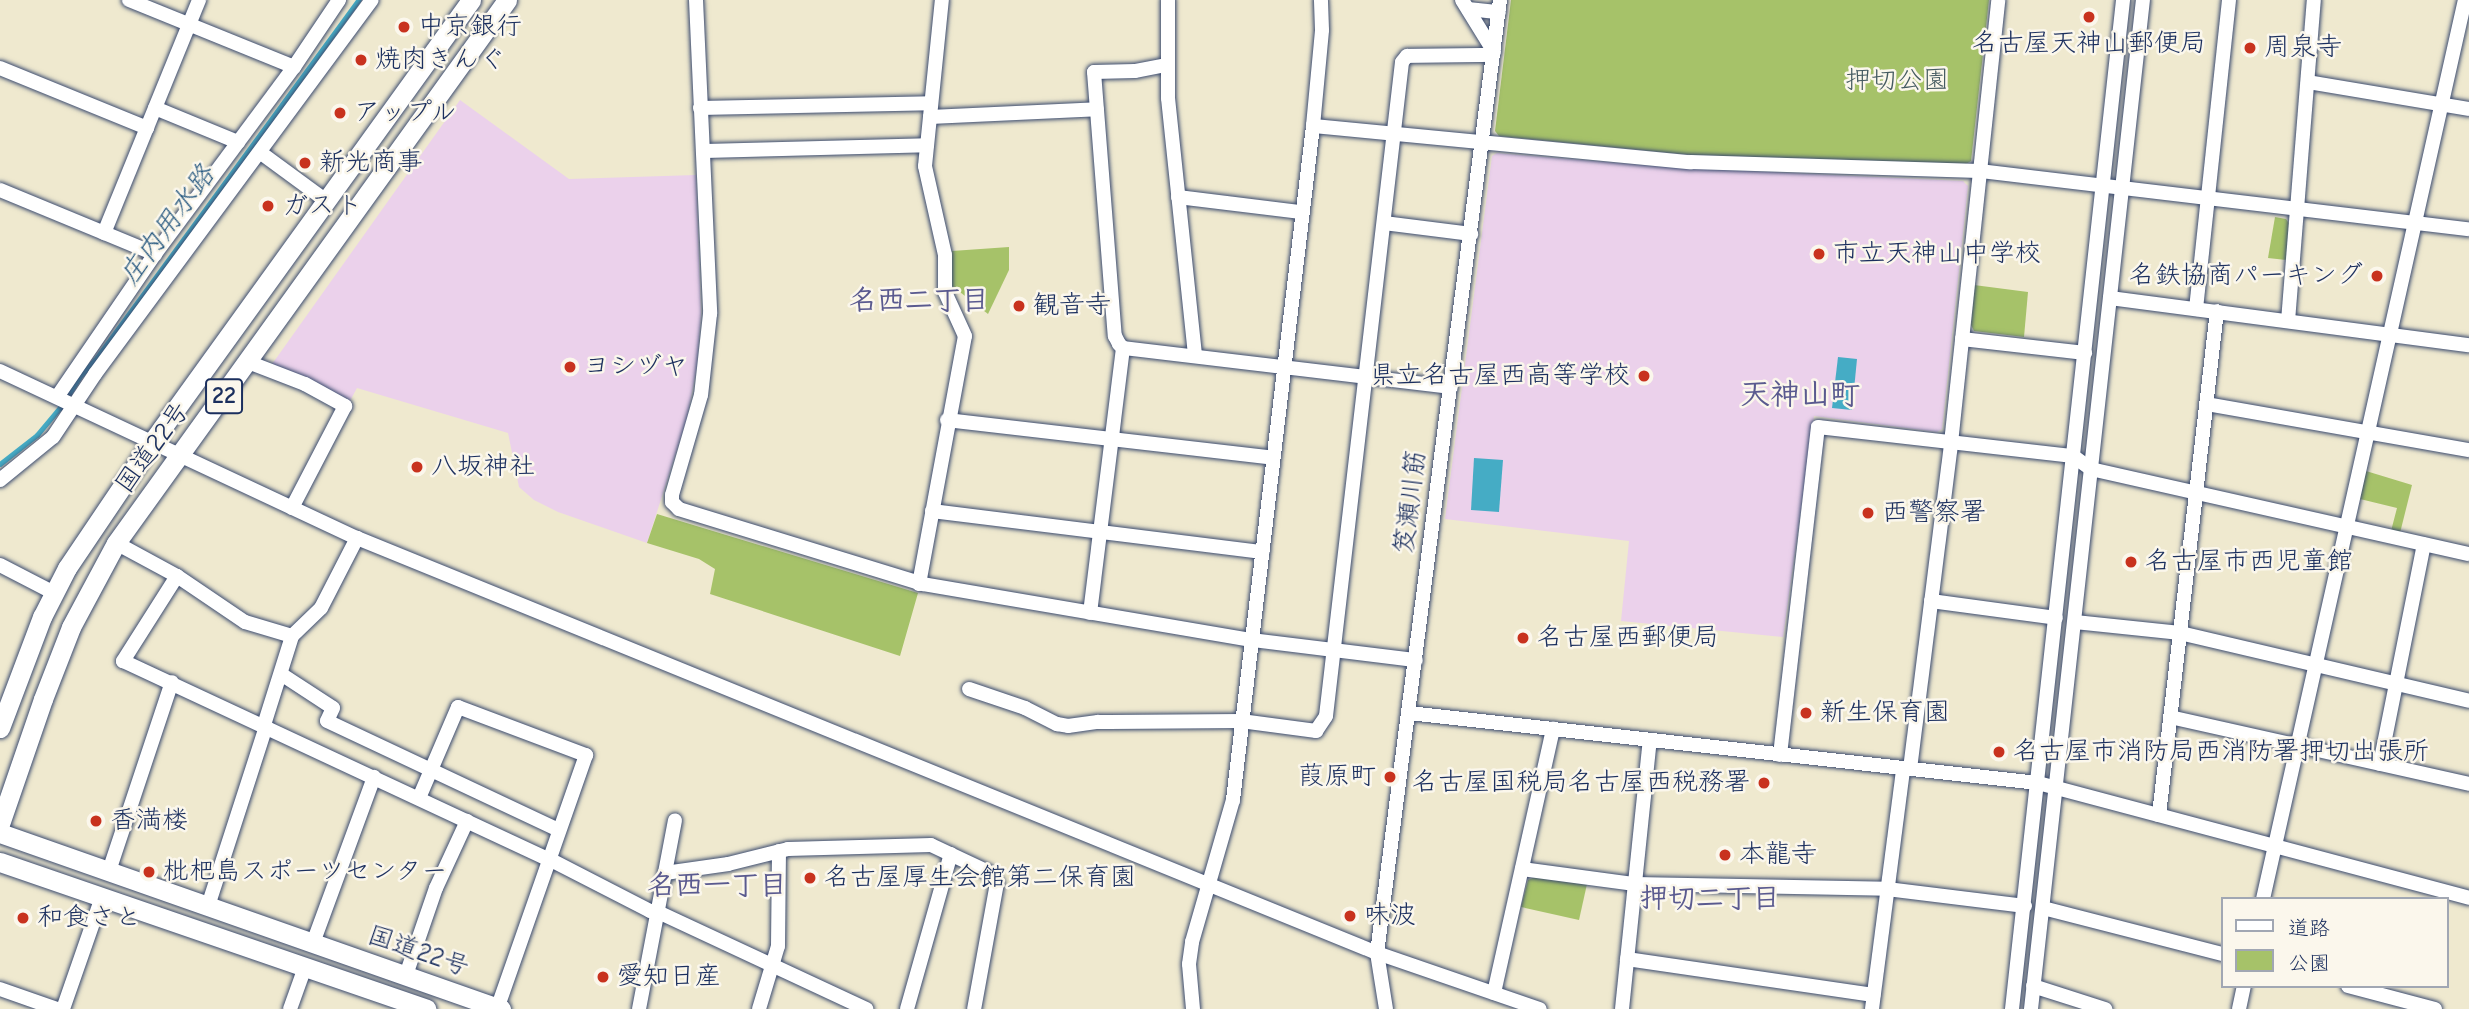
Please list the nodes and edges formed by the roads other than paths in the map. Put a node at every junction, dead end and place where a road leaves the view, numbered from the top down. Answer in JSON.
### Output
{"nodes":[{"id":1,"x":129,"y":0,"type":"edge"},
{"id":2,"x":199,"y":0,"type":"edge"},
{"id":3,"x":339,"y":0,"type":"edge"},
{"id":4,"x":372,"y":0,"type":"edge"},
{"id":5,"x":471,"y":0,"type":"edge"},
{"id":6,"x":508,"y":0,"type":"edge"},
{"id":7,"x":696,"y":0,"type":"edge"},
{"id":8,"x":942,"y":0,"type":"edge"},
{"id":9,"x":1168,"y":0,"type":"edge"},
{"id":10,"x":1321,"y":0,"type":"edge"},
{"id":11,"x":1998,"y":0,"type":"edge"},
{"id":12,"x":2123,"y":0,"type":"edge"},
{"id":13,"x":2143,"y":0,"type":"edge"},
{"id":14,"x":2229,"y":0,"type":"edge"},
{"id":15,"x":2314,"y":0,"type":"edge"},
{"id":16,"x":2465,"y":0,"type":"edge"},
{"id":17,"x":1465,"y":4,"type":"edge"},
{"id":18,"x":1500,"y":6,"type":"edge"},
{"id":19,"x":189,"y":24,"type":"junction"},
{"id":20,"x":1494,"y":54,"type":"junction"},
{"id":21,"x":1166,"y":65,"type":"junction"},
{"id":22,"x":294,"y":67,"type":"junction"},
{"id":23,"x":0,"y":68,"type":"edge"},
{"id":24,"x":2308,"y":82,"type":"junction"},
{"id":25,"x":2442,"y":104,"type":"junction"},
{"id":26,"x":155,"y":108,"type":"junction"},
{"id":27,"x":700,"y":108,"type":"junction"},
{"id":28,"x":1097,"y":109,"type":"junction"},
{"id":29,"x":2469,"y":109,"type":"edge"},
{"id":30,"x":931,"y":110,"type":"junction"},
{"id":31,"x":1313,"y":125,"type":"junction"},
{"id":32,"x":146,"y":128,"type":"junction"},
{"id":33,"x":1395,"y":133,"type":"junction"},
{"id":34,"x":1482,"y":141,"type":"junction"},
{"id":35,"x":238,"y":142,"type":"junction"},
{"id":36,"x":927,"y":145,"type":"junction"},
{"id":37,"x":705,"y":151,"type":"junction"},
{"id":38,"x":261,"y":153,"type":"junction"},
{"id":39,"x":1980,"y":171,"type":"junction"},
{"id":40,"x":2103,"y":185,"type":"junction"},
{"id":41,"x":2122,"y":189,"type":"junction"},
{"id":42,"x":0,"y":190,"type":"edge"},
{"id":43,"x":1178,"y":197,"type":"junction"},
{"id":44,"x":2208,"y":198,"type":"junction"},
{"id":45,"x":325,"y":200,"type":"junction"},
{"id":46,"x":2300,"y":208,"type":"junction"},
{"id":47,"x":1301,"y":212,"type":"junction"},
{"id":48,"x":2415,"y":221,"type":"junction"},
{"id":49,"x":1384,"y":223,"type":"junction"},
{"id":50,"x":2469,"y":229,"type":"edge"},
{"id":51,"x":104,"y":233,"type":"junction"},
{"id":52,"x":1471,"y":234,"type":"junction"},
{"id":53,"x":155,"y":254,"type":"junction"},
{"id":54,"x":2110,"y":298,"type":"junction"},
{"id":55,"x":2196,"y":309,"type":"junction"},
{"id":56,"x":2217,"y":312,"type":"junction"},
{"id":57,"x":2288,"y":321,"type":"junction"},
{"id":58,"x":2390,"y":333,"type":"junction"},
{"id":59,"x":1962,"y":339,"type":"junction"},
{"id":60,"x":2469,"y":345,"type":"edge"},
{"id":61,"x":1123,"y":348,"type":"junction"},
{"id":62,"x":2085,"y":353,"type":"junction"},
{"id":63,"x":1195,"y":356,"type":"junction"},
{"id":64,"x":248,"y":362,"type":"junction"},
{"id":65,"x":1284,"y":367,"type":"junction"},
{"id":66,"x":0,"y":370,"type":"edge"},
{"id":67,"x":1367,"y":376,"type":"junction"},
{"id":68,"x":1451,"y":387,"type":"junction"},
{"id":69,"x":58,"y":398,"type":"junction"},
{"id":70,"x":2207,"y":404,"type":"junction"},
{"id":71,"x":74,"y":406,"type":"junction"},
{"id":72,"x":947,"y":420,"type":"junction"},
{"id":73,"x":2368,"y":432,"type":"junction"},
{"id":74,"x":1112,"y":439,"type":"junction"},
{"id":75,"x":152,"y":442,"type":"junction"},
{"id":76,"x":1951,"y":443,"type":"junction"},
{"id":77,"x":2469,"y":450,"type":"edge"},
{"id":78,"x":182,"y":454,"type":"junction"},
{"id":79,"x":2073,"y":456,"type":"junction"},
{"id":80,"x":1273,"y":458,"type":"junction"},
{"id":81,"x":2091,"y":469,"type":"junction"},
{"id":82,"x":0,"y":481,"type":"edge"},
{"id":83,"x":2196,"y":492,"type":"junction"},
{"id":84,"x":292,"y":508,"type":"junction"},
{"id":85,"x":932,"y":511,"type":"junction"},
{"id":86,"x":2347,"y":526,"type":"junction"},
{"id":87,"x":1101,"y":530,"type":"junction"},
{"id":88,"x":357,"y":538,"type":"junction"},
{"id":89,"x":116,"y":543,"type":"junction"},
{"id":90,"x":2424,"y":544,"type":"junction"},
{"id":91,"x":1262,"y":552,"type":"junction"},
{"id":92,"x":2469,"y":554,"type":"edge"},
{"id":93,"x":0,"y":565,"type":"edge"},
{"id":94,"x":177,"y":576,"type":"junction"},
{"id":95,"x":919,"y":584,"type":"junction"},
{"id":96,"x":54,"y":593,"type":"junction"},
{"id":97,"x":1931,"y":601,"type":"junction"},
{"id":98,"x":1090,"y":614,"type":"junction"},
{"id":99,"x":2056,"y":618,"type":"junction"},
{"id":100,"x":2075,"y":622,"type":"junction"},
{"id":101,"x":2180,"y":633,"type":"junction"},
{"id":102,"x":292,"y":636,"type":"junction"},
{"id":103,"x":1252,"y":640,"type":"junction"},
{"id":104,"x":1332,"y":650,"type":"junction"},
{"id":105,"x":1416,"y":660,"type":"junction"},
{"id":106,"x":2316,"y":665,"type":"junction"},
{"id":107,"x":281,"y":674,"type":"junction"},
{"id":108,"x":172,"y":682,"type":"junction"},
{"id":109,"x":2396,"y":684,"type":"junction"},
{"id":110,"x":969,"y":689,"type":"dead end"},
{"id":111,"x":2469,"y":701,"type":"edge"},
{"id":112,"x":1409,"y":713,"type":"junction"},
{"id":113,"x":2170,"y":717,"type":"junction"},
{"id":114,"x":1241,"y":721,"type":"junction"},
{"id":115,"x":265,"y":725,"type":"junction"},
{"id":116,"x":0,"y":728,"type":"edge"},
{"id":117,"x":1553,"y":729,"type":"junction"},
{"id":118,"x":1650,"y":740,"type":"junction"},
{"id":119,"x":2298,"y":746,"type":"junction"},
{"id":120,"x":1780,"y":755,"type":"junction"},
{"id":121,"x":2380,"y":764,"type":"junction"},
{"id":122,"x":1907,"y":769,"type":"junction"},
{"id":123,"x":433,"y":770,"type":"junction"},
{"id":124,"x":374,"y":777,"type":"junction"},
{"id":125,"x":2038,"y":783,"type":"junction"},
{"id":126,"x":2469,"y":784,"type":"edge"},
{"id":127,"x":2057,"y":788,"type":"junction"},
{"id":128,"x":419,"y":798,"type":"junction"},
{"id":129,"x":2159,"y":815,"type":"junction"},
{"id":130,"x":676,"y":820,"type":"dead end"},
{"id":131,"x":467,"y":821,"type":"junction"},
{"id":132,"x":0,"y":824,"type":"edge"},
{"id":133,"x":559,"y":830,"type":"junction"},
{"id":134,"x":0,"y":833,"type":"edge"},
{"id":135,"x":2275,"y":846,"type":"junction"},
{"id":136,"x":779,"y":851,"type":"junction"},
{"id":137,"x":951,"y":854,"type":"junction"},
{"id":138,"x":549,"y":860,"type":"junction"},
{"id":139,"x":0,"y":862,"type":"edge"},
{"id":140,"x":1522,"y":869,"type":"junction"},
{"id":141,"x":109,"y":871,"type":"junction"},
{"id":142,"x":665,"y":873,"type":"junction"},
{"id":143,"x":1209,"y":883,"type":"junction"},
{"id":144,"x":1635,"y":884,"type":"junction"},
{"id":145,"x":1887,"y":889,"type":"junction"},
{"id":146,"x":102,"y":897,"type":"junction"},
{"id":147,"x":2263,"y":897,"type":"edge"},
{"id":148,"x":2469,"y":898,"type":"edge"},
{"id":149,"x":208,"y":906,"type":"junction"},
{"id":150,"x":2025,"y":906,"type":"junction"},
{"id":151,"x":2043,"y":908,"type":"junction"},
{"id":152,"x":658,"y":912,"type":"junction"},
{"id":153,"x":313,"y":943,"type":"junction"},
{"id":154,"x":1377,"y":953,"type":"junction"},
{"id":155,"x":2220,"y":953,"type":"edge"},
{"id":156,"x":1627,"y":959,"type":"junction"},
{"id":157,"x":773,"y":966,"type":"junction"},
{"id":158,"x":305,"y":967,"type":"junction"},
{"id":159,"x":405,"y":975,"type":"junction"},
{"id":160,"x":2034,"y":986,"type":"junction"},
{"id":161,"x":2244,"y":988,"type":"edge"},
{"id":162,"x":2356,"y":988,"type":"edge"},
{"id":163,"x":0,"y":989,"type":"edge"},
{"id":164,"x":1494,"y":993,"type":"junction"},
{"id":165,"x":1872,"y":1002,"type":"edge"},
{"id":166,"x":57,"y":1009,"type":"edge"},
{"id":167,"x":63,"y":1009,"type":"edge"},
{"id":168,"x":290,"y":1009,"type":"edge"},
{"id":169,"x":426,"y":1009,"type":"edge"},
{"id":170,"x":499,"y":1009,"type":"edge"},
{"id":171,"x":639,"y":1009,"type":"edge"},
{"id":172,"x":760,"y":1009,"type":"edge"},
{"id":173,"x":866,"y":1009,"type":"edge"},
{"id":174,"x":907,"y":1009,"type":"edge"},
{"id":175,"x":974,"y":1009,"type":"edge"},
{"id":176,"x":1193,"y":1009,"type":"edge"},
{"id":177,"x":1386,"y":1009,"type":"edge"},
{"id":178,"x":1540,"y":1009,"type":"edge"},
{"id":179,"x":1622,"y":1009,"type":"edge"},
{"id":180,"x":2012,"y":1009,"type":"edge"},
{"id":181,"x":2031,"y":1009,"type":"edge"},
{"id":182,"x":2105,"y":1009,"type":"edge"},
{"id":183,"x":2239,"y":1009,"type":"edge"},
{"id":184,"x":2435,"y":1009,"type":"edge"}],
"edges":[{"from":1,"to":19,"type":"street"},
{"from":2,"to":19,"type":"street"},
{"from":3,"to":22,"type":"street"},
{"from":4,"to":38,"type":"street"},
{"from":5,"to":45,"type":"highway","name":"国道22号","number":"22"},
{"from":6,"to":64,"type":"highway","name":"国道22号","number":"22"},
{"from":7,"to":27,"type":"street"},
{"from":8,"to":30,"type":"street"},
{"from":9,"to":21,"type":"street"},
{"from":10,"to":31,"type":"street"},
{"from":11,"to":39,"type":"street"},
{"from":12,"to":40,"type":"street"},
{"from":13,"to":41,"type":"street"},
{"from":14,"to":44,"type":"street"},
{"from":15,"to":24,"type":"street"},
{"from":16,"to":25,"type":"street"},
{"from":17,"to":18,"type":"street"},
{"from":17,"to":20,"type":"street"},
{"from":18,"to":20,"type":"street","name":"笈瀬川筋"},
{"from":19,"to":22,"type":"street"},
{"from":19,"to":26,"type":"street"},
{"from":20,"to":33,"type":"street"},
{"from":20,"to":34,"type":"street","name":"笈瀬川筋"},
{"from":21,"to":28,"type":"street"},
{"from":21,"to":43,"type":"street"},
{"from":22,"to":35,"type":"street"},
{"from":23,"to":32,"type":"street"},
{"from":24,"to":25,"type":"street"},
{"from":24,"to":46,"type":"street"},
{"from":25,"to":29,"type":"street"},
{"from":25,"to":48,"type":"street"},
{"from":26,"to":32,"type":"street"},
{"from":26,"to":35,"type":"street"},
{"from":27,"to":30,"type":"street"},
{"from":27,"to":37,"type":"street"},
{"from":28,"to":30,"type":"street"},
{"from":28,"to":61,"type":"street"},
{"from":30,"to":36,"type":"street"},
{"from":31,"to":33,"type":"street"},
{"from":31,"to":47,"type":"street"},
{"from":32,"to":51,"type":"street"},
{"from":33,"to":34,"type":"street"},
{"from":33,"to":49,"type":"street"},
{"from":34,"to":39,"type":"street"},
{"from":34,"to":52,"type":"street","name":"笈瀬川筋"},
{"from":35,"to":53,"type":"street"},
{"from":36,"to":37,"type":"street"},
{"from":36,"to":72,"type":"street"},
{"from":37,"to":95,"type":"street"},
{"from":38,"to":45,"type":"street"},
{"from":38,"to":71,"type":"street"},
{"from":39,"to":40,"type":"street"},
{"from":39,"to":59,"type":"street"},
{"from":40,"to":41,"type":"street"},
{"from":40,"to":62,"type":"street"},
{"from":41,"to":44,"type":"street"},
{"from":41,"to":54,"type":"street"},
{"from":42,"to":51,"type":"street"},
{"from":43,"to":47,"type":"street"},
{"from":43,"to":63,"type":"street"},
{"from":44,"to":46,"type":"street"},
{"from":44,"to":55,"type":"street"},
{"from":45,"to":75,"type":"highway","name":"国道22号","number":"22"},
{"from":46,"to":48,"type":"street"},
{"from":46,"to":57,"type":"street"},
{"from":47,"to":65,"type":"street"},
{"from":48,"to":50,"type":"street"},
{"from":48,"to":58,"type":"street"},
{"from":49,"to":52,"type":"street"},
{"from":49,"to":67,"type":"street"},
{"from":51,"to":53,"type":"street"},
{"from":52,"to":68,"type":"street","name":"笈瀬川筋"},
{"from":53,"to":69,"type":"street"},
{"from":54,"to":55,"type":"street"},
{"from":54,"to":81,"type":"street"},
{"from":55,"to":56,"type":"street"},
{"from":56,"to":57,"type":"street"},
{"from":56,"to":70,"type":"street"},
{"from":57,"to":58,"type":"street"},
{"from":58,"to":60,"type":"street"},
{"from":58,"to":73,"type":"street"},
{"from":59,"to":62,"type":"street"},
{"from":59,"to":76,"type":"street"},
{"from":61,"to":63,"type":"street"},
{"from":61,"to":74,"type":"street"},
{"from":62,"to":79,"type":"street"},
{"from":63,"to":65,"type":"street"},
{"from":64,"to":78,"type":"highway","name":"国道22号","number":"22"},
{"from":64,"to":84,"type":"street"},
{"from":65,"to":67,"type":"street"},
{"from":65,"to":80,"type":"street"},
{"from":66,"to":69,"type":"street"},
{"from":67,"to":68,"type":"street"},
{"from":67,"to":104,"type":"street"},
{"from":68,"to":105,"type":"street","name":"笈瀬川筋"},
{"from":69,"to":71,"type":"street"},
{"from":70,"to":73,"type":"street"},
{"from":70,"to":83,"type":"street"},
{"from":71,"to":75,"type":"street"},
{"from":71,"to":82,"type":"street"},
{"from":72,"to":74,"type":"street"},
{"from":72,"to":85,"type":"street"},
{"from":73,"to":77,"type":"street"},
{"from":73,"to":86,"type":"street"},
{"from":74,"to":80,"type":"street"},
{"from":74,"to":87,"type":"street"},
{"from":75,"to":78,"type":"street"},
{"from":75,"to":96,"type":"highway","name":"国道22号","number":"22"},
{"from":76,"to":79,"type":"street"},
{"from":76,"to":97,"type":"street"},
{"from":76,"to":120,"type":"street"},
{"from":78,"to":84,"type":"street"},
{"from":78,"to":89,"type":"highway","name":"国道22号","number":"22"},
{"from":79,"to":81,"type":"street"},
{"from":79,"to":99,"type":"street"},
{"from":80,"to":91,"type":"street"},
{"from":81,"to":83,"type":"street"},
{"from":81,"to":100,"type":"street"},
{"from":83,"to":86,"type":"street"},
{"from":83,"to":101,"type":"street"},
{"from":84,"to":88,"type":"street"},
{"from":85,"to":87,"type":"street"},
{"from":85,"to":95,"type":"street"},
{"from":86,"to":90,"type":"street"},
{"from":86,"to":106,"type":"street"},
{"from":87,"to":91,"type":"street"},
{"from":87,"to":98,"type":"street"},
{"from":88,"to":102,"type":"street"},
{"from":88,"to":143,"type":"street"},
{"from":89,"to":94,"type":"street"},
{"from":89,"to":132,"type":"highway","name":"国道22号","number":"22"},
{"from":90,"to":92,"type":"street"},
{"from":90,"to":109,"type":"street"},
{"from":91,"to":103,"type":"street"},
{"from":93,"to":96,"type":"street"},
{"from":94,"to":102,"type":"street"},
{"from":94,"to":108,"type":"street"},
{"from":95,"to":98,"type":"street"},
{"from":96,"to":116,"type":"highway","name":"国道22号","number":"22"},
{"from":97,"to":99,"type":"street"},
{"from":97,"to":122,"type":"street"},
{"from":98,"to":103,"type":"street"},
{"from":99,"to":125,"type":"street"},
{"from":100,"to":101,"type":"street"},
{"from":100,"to":127,"type":"street"},
{"from":101,"to":106,"type":"street"},
{"from":101,"to":113,"type":"street"},
{"from":102,"to":107,"type":"street"},
{"from":103,"to":104,"type":"street"},
{"from":103,"to":114,"type":"street"},
{"from":104,"to":105,"type":"street"},
{"from":104,"to":114,"type":"street"},
{"from":105,"to":112,"type":"street","name":"笈瀬川筋"},
{"from":106,"to":109,"type":"street"},
{"from":106,"to":119,"type":"street"},
{"from":107,"to":115,"type":"street"},
{"from":107,"to":123,"type":"street"},
{"from":108,"to":115,"type":"street"},
{"from":108,"to":141,"type":"street"},
{"from":109,"to":111,"type":"street"},
{"from":109,"to":121,"type":"street"},
{"from":110,"to":114,"type":"street"},
{"from":112,"to":117,"type":"street"},
{"from":112,"to":154,"type":"street","name":"笈瀬川筋"},
{"from":113,"to":119,"type":"street"},
{"from":113,"to":129,"type":"street"},
{"from":114,"to":143,"type":"street"},
{"from":115,"to":124,"type":"street"},
{"from":115,"to":149,"type":"street"},
{"from":117,"to":118,"type":"street"},
{"from":117,"to":140,"type":"street"},
{"from":118,"to":120,"type":"street"},
{"from":118,"to":144,"type":"street"},
{"from":119,"to":121,"type":"street"},
{"from":119,"to":135,"type":"street"},
{"from":120,"to":122,"type":"street"},
{"from":121,"to":126,"type":"street"},
{"from":122,"to":125,"type":"street"},
{"from":122,"to":145,"type":"street"},
{"from":123,"to":128,"type":"street"},
{"from":123,"to":133,"type":"street"},
{"from":123,"to":133,"type":"street"},
{"from":124,"to":128,"type":"street"},
{"from":124,"to":153,"type":"street"},
{"from":125,"to":127,"type":"street"},
{"from":125,"to":150,"type":"street"},
{"from":127,"to":129,"type":"street"},
{"from":127,"to":151,"type":"street"},
{"from":128,"to":131,"type":"street"},
{"from":129,"to":135,"type":"street"},
{"from":130,"to":142,"type":"street"},
{"from":131,"to":138,"type":"street"},
{"from":131,"to":159,"type":"street"},
{"from":133,"to":138,"type":"street"},
{"from":134,"to":141,"type":"highway","name":"国道22号"},
{"from":135,"to":147,"type":"street"},
{"from":135,"to":148,"type":"street"},
{"from":136,"to":137,"type":"street"},
{"from":136,"to":142,"type":"street"},
{"from":136,"to":157,"type":"street"},
{"from":137,"to":174,"type":"street"},
{"from":137,"to":175,"type":"street"},
{"from":138,"to":152,"type":"street"},
{"from":138,"to":170,"type":"street"},
{"from":139,"to":146,"type":"highway","name":"国道22号"},
{"from":140,"to":144,"type":"street"},
{"from":140,"to":164,"type":"street"},
{"from":141,"to":149,"type":"highway","name":"国道22号"},
{"from":142,"to":152,"type":"street"},
{"from":143,"to":154,"type":"street"},
{"from":143,"to":176,"type":"street"},
{"from":144,"to":145,"type":"street"},
{"from":144,"to":156,"type":"street"},
{"from":145,"to":150,"type":"street"},
{"from":145,"to":165,"type":"street"},
{"from":146,"to":158,"type":"highway","name":"国道22号"},
{"from":146,"to":167,"type":"street"},
{"from":149,"to":153,"type":"highway","name":"国道22号"},
{"from":150,"to":180,"type":"street"},
{"from":151,"to":155,"type":"street"},
{"from":151,"to":160,"type":"street"},
{"from":152,"to":157,"type":"street"},
{"from":152,"to":171,"type":"street"},
{"from":153,"to":159,"type":"highway","name":"国道22号"},
{"from":154,"to":164,"type":"street"},
{"from":154,"to":177,"type":"street","name":"笈瀬川筋"},
{"from":156,"to":165,"type":"street"},
{"from":156,"to":179,"type":"street"},
{"from":157,"to":172,"type":"street"},
{"from":157,"to":173,"type":"street"},
{"from":158,"to":168,"type":"street"},
{"from":158,"to":169,"type":"highway","name":"国道22号"},
{"from":159,"to":170,"type":"highway","name":"国道22号"},
{"from":160,"to":181,"type":"street"},
{"from":160,"to":182,"type":"street"},
{"from":161,"to":183,"type":"street"},
{"from":162,"to":184,"type":"street"},
{"from":163,"to":166,"type":"street"},
{"from":164,"to":178,"type":"street"}]}
